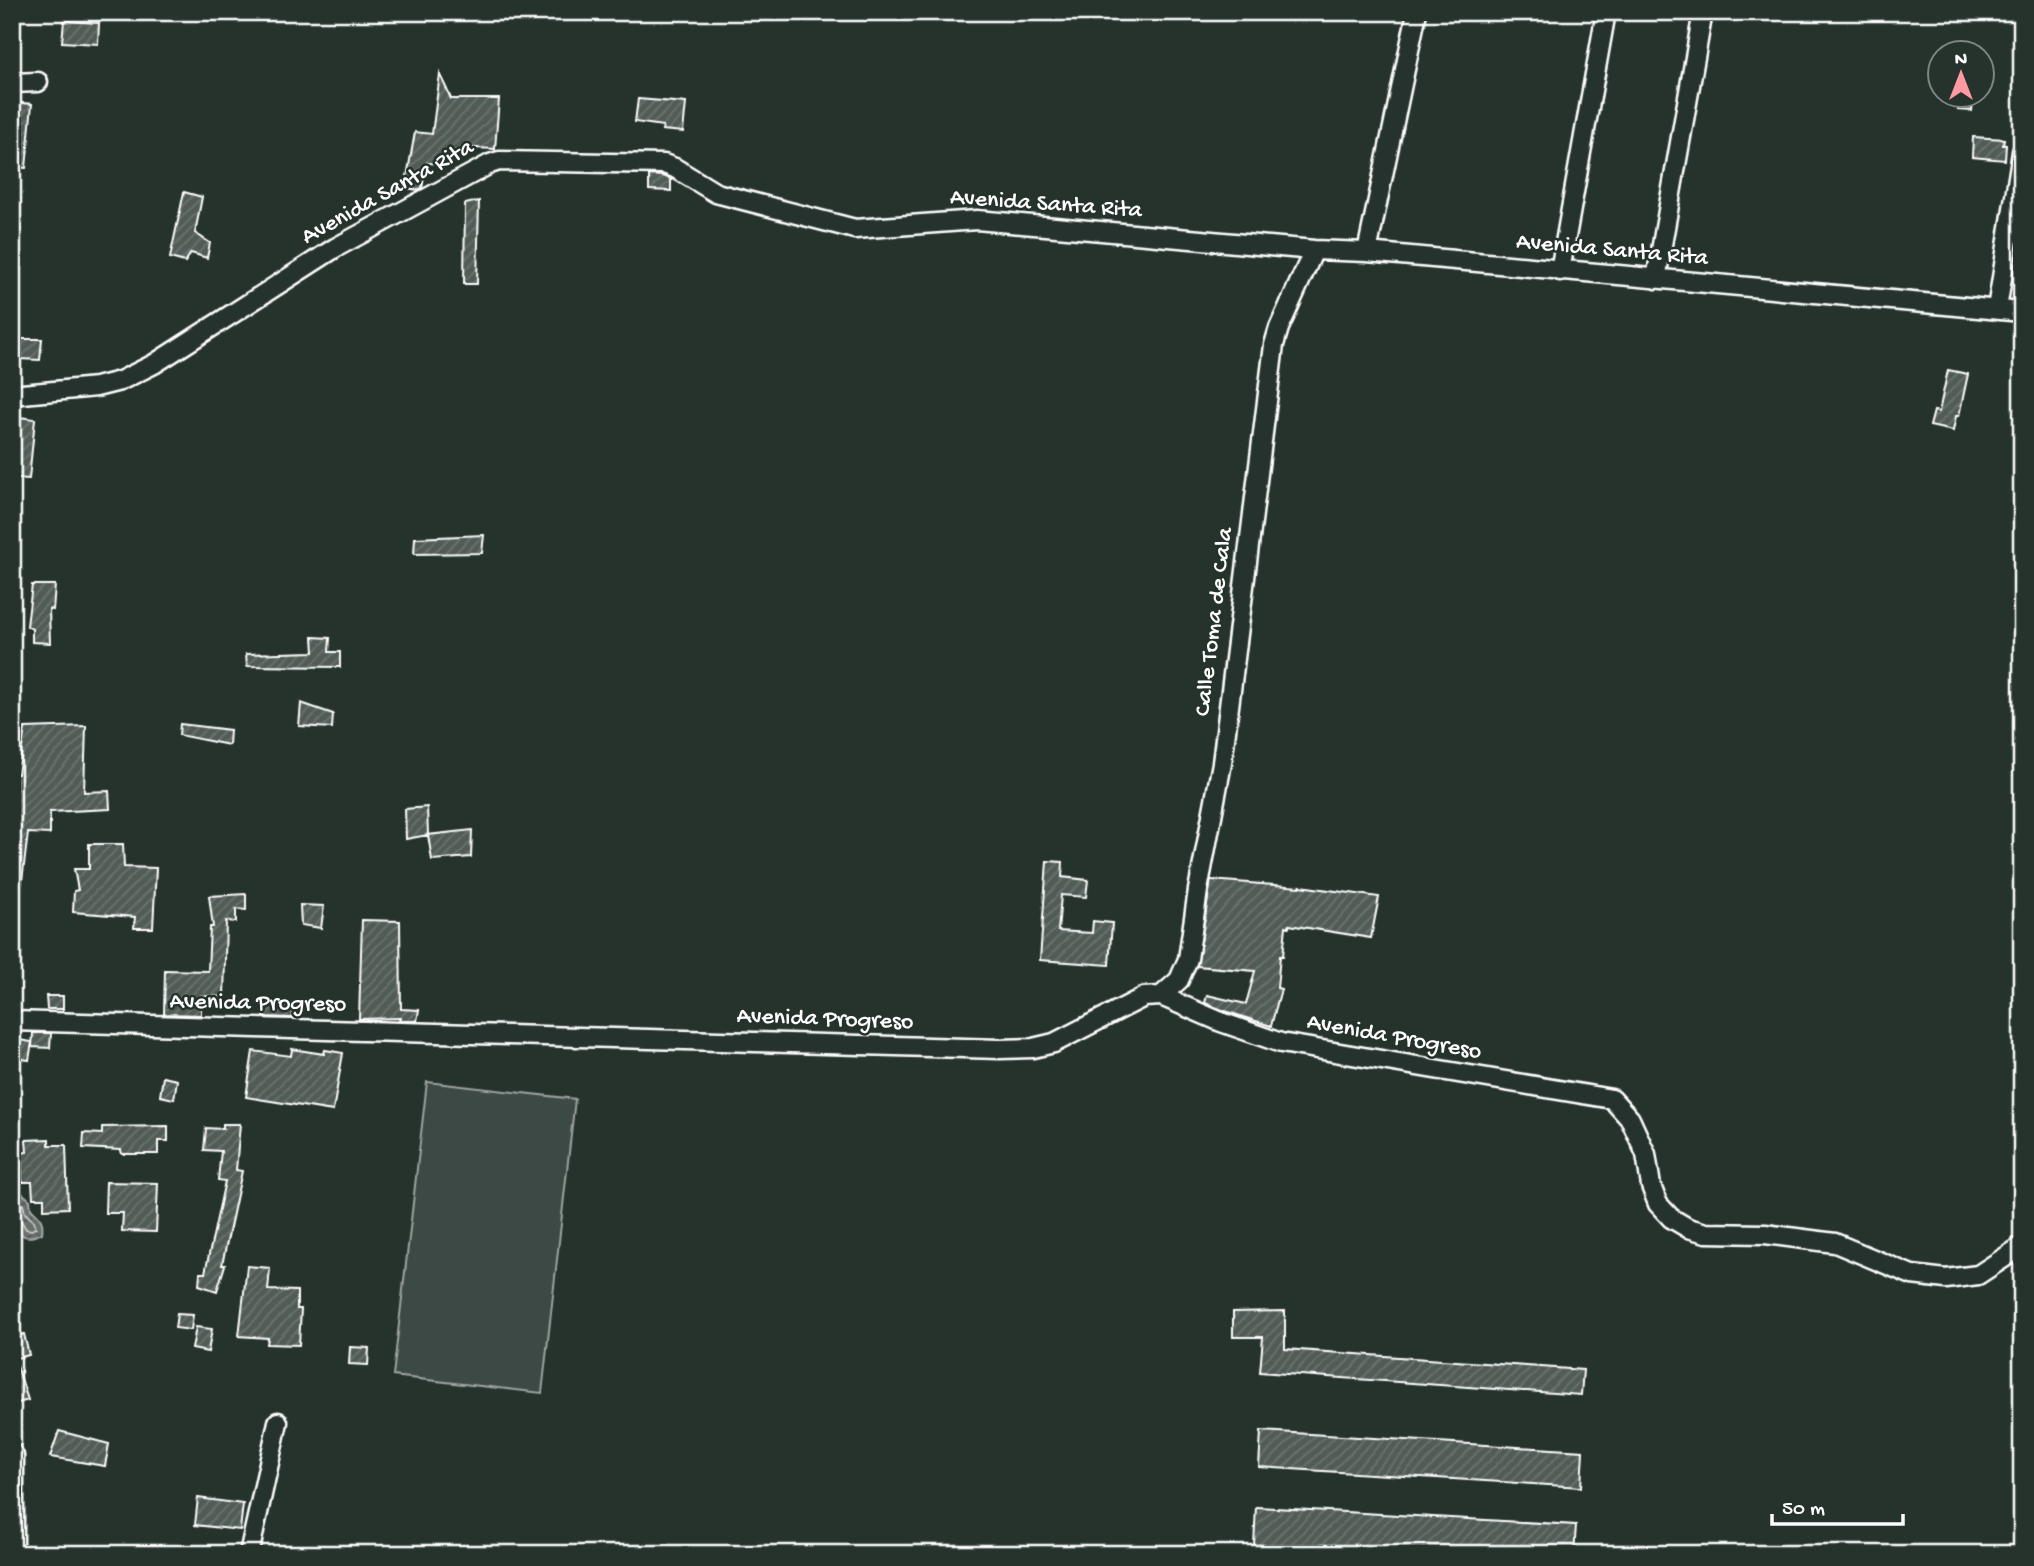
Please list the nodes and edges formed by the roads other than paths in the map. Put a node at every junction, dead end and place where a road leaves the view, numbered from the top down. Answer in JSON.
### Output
{"nodes":[{"id":1,"x":1417,"y":12,"type":"edge"},
{"id":2,"x":1606,"y":12,"type":"edge"},
{"id":3,"x":1703,"y":12,"type":"edge"},
{"id":4,"x":38,"y":82,"type":"dead end"},
{"id":5,"x":12,"y":83,"type":"edge"},
{"id":6,"x":2022,"y":152,"type":"edge"},
{"id":7,"x":1314,"y":250,"type":"junction"},
{"id":8,"x":1367,"y":252,"type":"junction"},
{"id":9,"x":1560,"y":271,"type":"junction"},
{"id":10,"x":1656,"y":279,"type":"junction"},
{"id":11,"x":1997,"y":309,"type":"junction"},
{"id":12,"x":2022,"y":312,"type":"edge"},
{"id":13,"x":12,"y":395,"type":"edge"},
{"id":14,"x":1161,"y":996,"type":"junction"},
{"id":15,"x":12,"y":1021,"type":"edge"},
{"id":16,"x":2022,"y":1246,"type":"edge"},
{"id":17,"x":278,"y":1422,"type":"dead end"},
{"id":18,"x":12,"y":1453,"type":"edge"},
{"id":19,"x":14,"y":1554,"type":"edge"},
{"id":20,"x":249,"y":1554,"type":"edge"}],
"edges":[{"from":1,"to":8,"type":"street"},
{"from":2,"to":9,"type":"street"},
{"from":3,"to":10,"type":"street"},
{"from":4,"to":5,"type":"street"},
{"from":6,"to":11,"type":"street"},
{"from":7,"to":8,"type":"street","name":"Avenida Santa Rita"},
{"from":7,"to":13,"type":"street","name":"Avenida Santa Rita"},
{"from":7,"to":14,"type":"street","name":"Calle Toma de Cala"},
{"from":8,"to":9,"type":"street","name":"Avenida Santa Rita"},
{"from":9,"to":10,"type":"street","name":"Avenida Santa Rita"},
{"from":10,"to":11,"type":"street","name":"Avenida Santa Rita"},
{"from":11,"to":12,"type":"street","name":"Avenida Santa Rita"},
{"from":14,"to":15,"type":"street","name":"Avenida Progreso"},
{"from":14,"to":16,"type":"street","name":"Avenida Progreso"},
{"from":17,"to":20,"type":"street"},
{"from":18,"to":19,"type":"street"}]}
